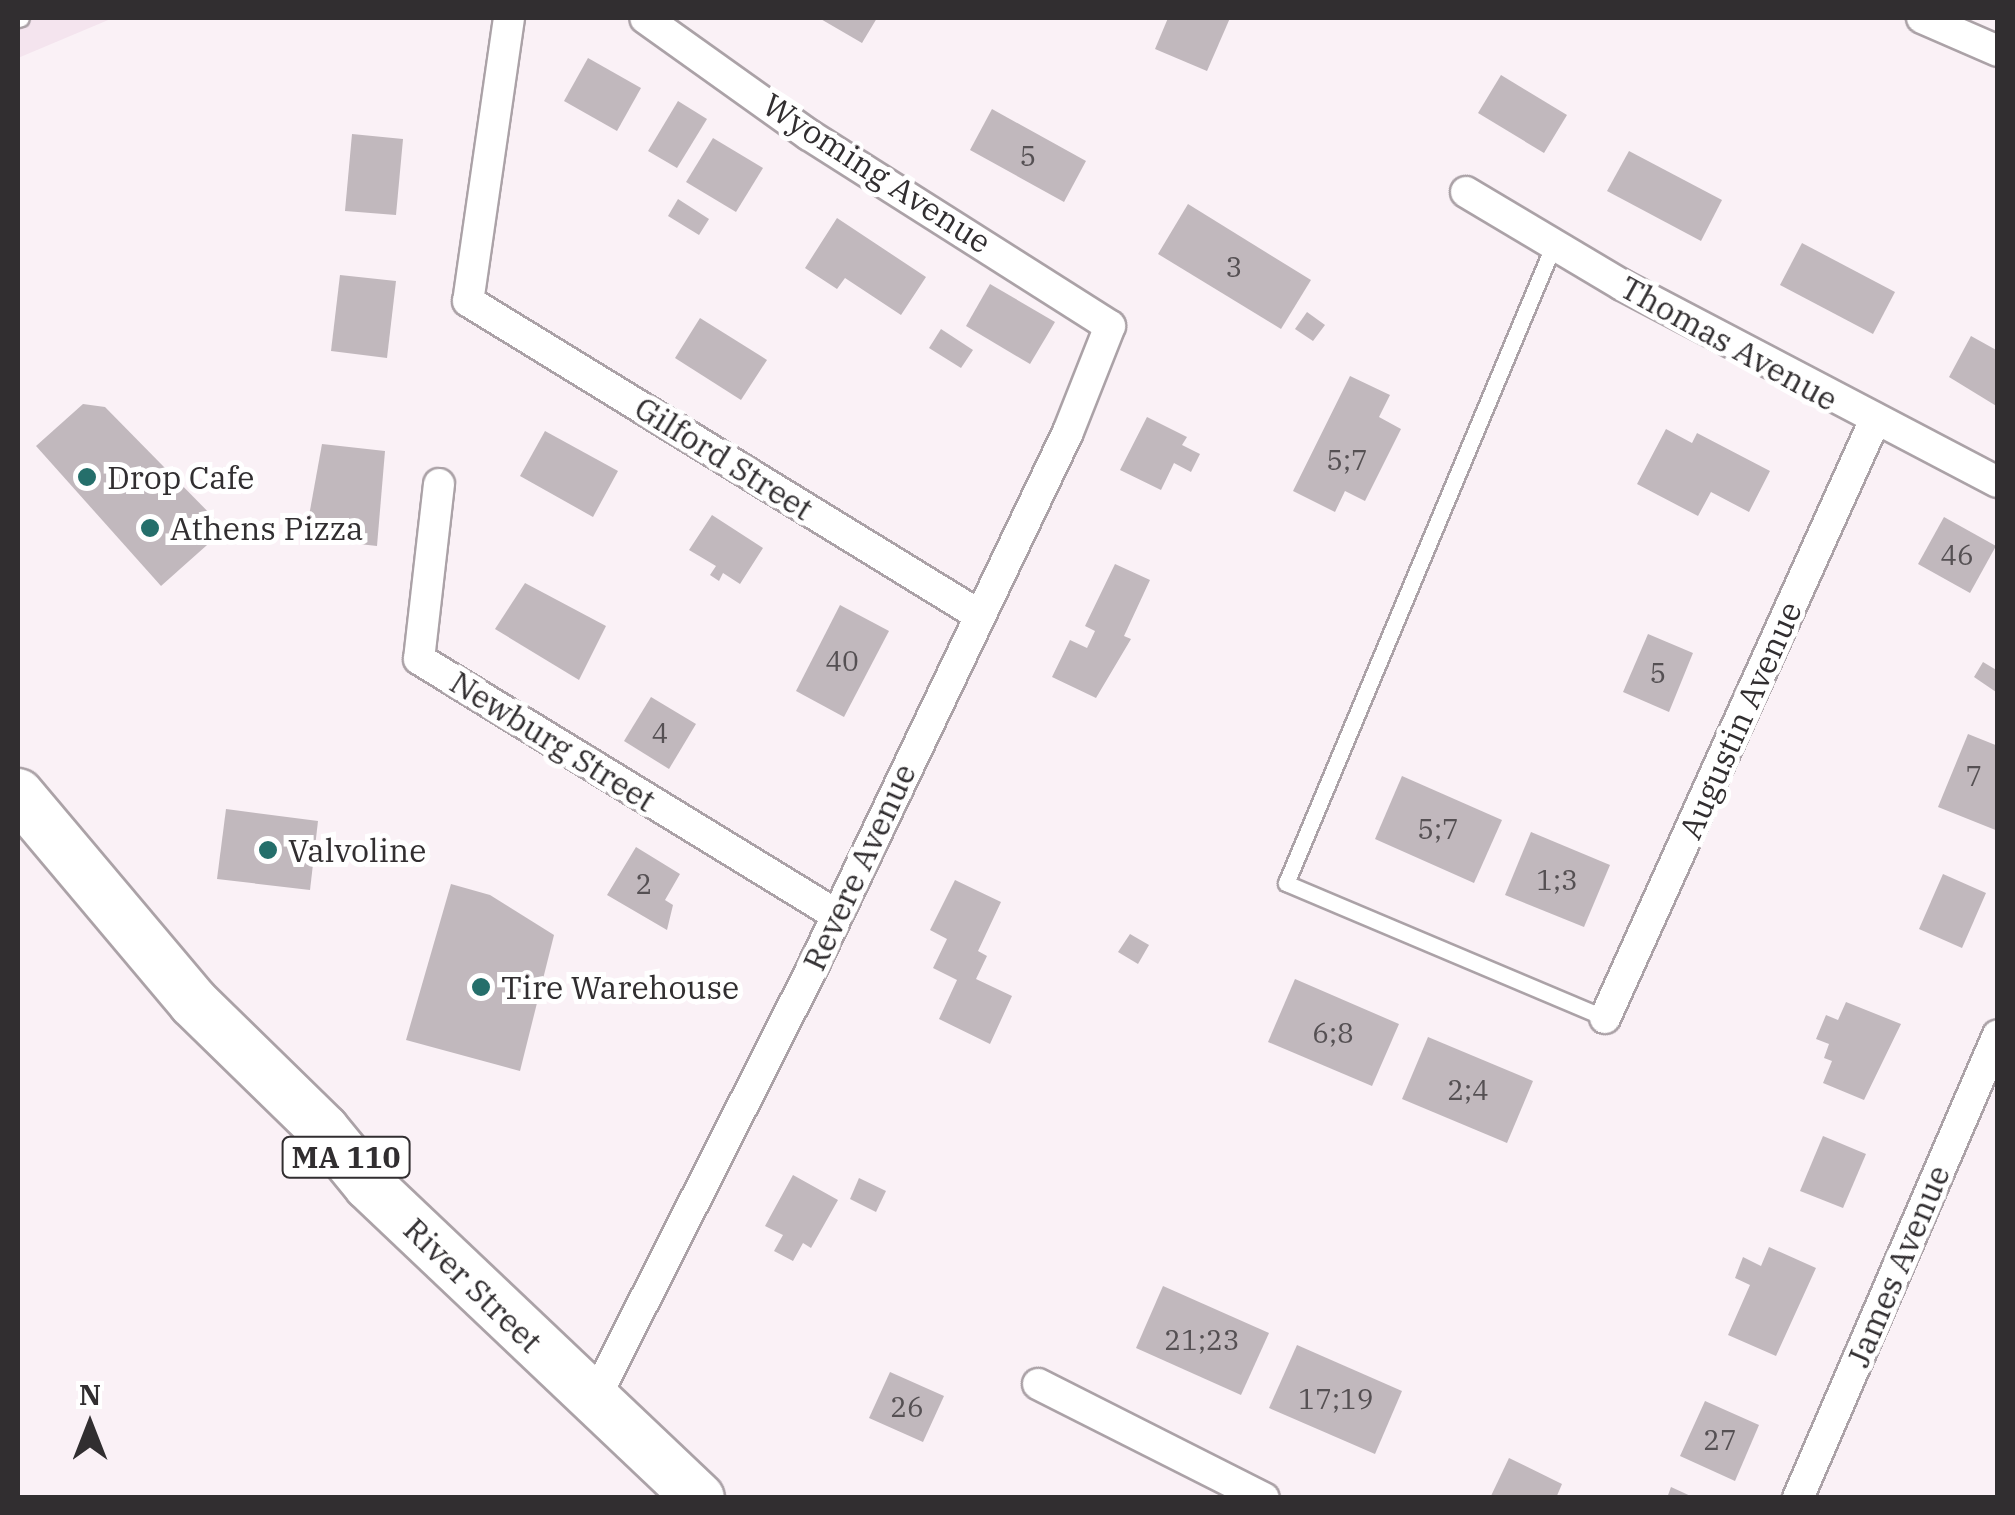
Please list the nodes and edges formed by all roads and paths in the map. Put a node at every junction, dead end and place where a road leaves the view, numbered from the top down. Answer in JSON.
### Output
{"nodes":[{"id":1,"x":509,"y":18,"type":"edge"},
{"id":2,"x":645,"y":18,"type":"edge"},
{"id":3,"x":1922,"y":18,"type":"edge"},
{"id":4,"x":1998,"y":52,"type":"edge"},
{"id":5,"x":1466,"y":192,"type":"dead end"},
{"id":6,"x":1554,"y":244,"type":"junction"},
{"id":7,"x":1110,"y":326,"type":"joint"},
{"id":8,"x":1874,"y":422,"type":"junction"},
{"id":9,"x":1998,"y":482,"type":"edge"},
{"id":10,"x":439,"y":484,"type":"dead end"},
{"id":11,"x":980,"y":615,"type":"junction"},
{"id":12,"x":18,"y":794,"type":"edge"},
{"id":13,"x":837,"y":915,"type":"junction"},
{"id":14,"x":1605,"y":1018,"type":"joint"},
{"id":15,"x":1998,"y":1035,"type":"edge"},
{"id":16,"x":1038,"y":1384,"type":"dead end"},
{"id":17,"x":594,"y":1400,"type":"junction"},
{"id":18,"x":699,"y":1498,"type":"edge"},
{"id":19,"x":1264,"y":1498,"type":"edge"},
{"id":20,"x":1798,"y":1498,"type":"edge"}],
"edges":[{"from":1,"to":11,"type":"street","name":"Gilford Street"},
{"from":2,"to":7,"type":"street","name":"Wyoming Avenue"},
{"from":3,"to":4,"type":"street"},
{"from":5,"to":6,"type":"street","name":"Thomas Avenue"},
{"from":6,"to":8,"type":"street","name":"Thomas Avenue"},
{"from":6,"to":14,"type":"lane"},
{"from":7,"to":11,"type":"street","name":"Revere Avenue"},
{"from":8,"to":9,"type":"street","name":"Thomas Avenue"},
{"from":8,"to":14,"type":"street","name":"Augustin Avenue"},
{"from":10,"to":13,"type":"street","name":"Newburg Street"},
{"from":11,"to":13,"type":"street","name":"Revere Avenue"},
{"from":12,"to":17,"type":"main road","name":"River Street","number":"MA 110"},
{"from":13,"to":17,"type":"street","name":"Revere Avenue"},
{"from":15,"to":20,"type":"street","name":"James Avenue"},
{"from":16,"to":19,"type":"street"},
{"from":17,"to":18,"type":"main road","name":"River Street","number":"MA 110"}]}
